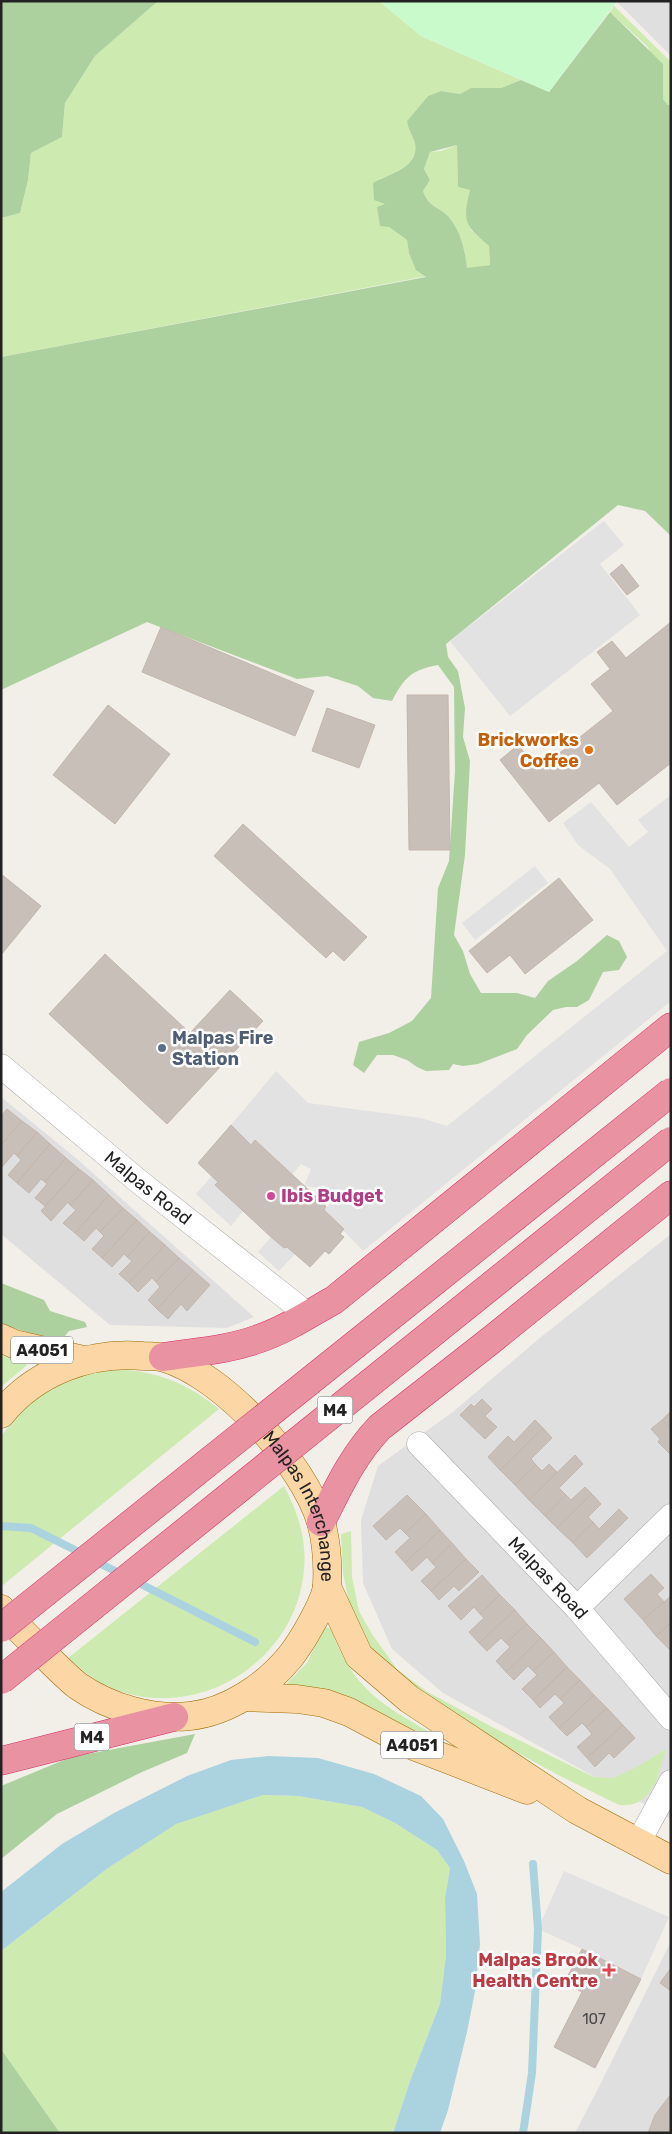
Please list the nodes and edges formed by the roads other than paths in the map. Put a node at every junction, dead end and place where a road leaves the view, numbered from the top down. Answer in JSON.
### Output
{"nodes":[{"id":1,"x":671,"y":1027,"type":"edge"},
{"id":2,"x":1,"y":1066,"type":"edge"},
{"id":3,"x":671,"y":1092,"type":"edge"},
{"id":4,"x":671,"y":1141,"type":"edge"},
{"id":5,"x":671,"y":1195,"type":"edge"},
{"id":6,"x":297,"y":1306,"type":"dead end"},
{"id":7,"x":1,"y":1338,"type":"edge"},
{"id":8,"x":163,"y":1357,"type":"junction"},
{"id":9,"x":83,"y":1360,"type":"junction"},
{"id":10,"x":1,"y":1414,"type":"edge"},
{"id":11,"x":418,"y":1444,"type":"dead end"},
{"id":12,"x":671,"y":1516,"type":"edge"},
{"id":13,"x":321,"y":1522,"type":"junction"},
{"id":14,"x":327,"y":1587,"type":"junction"},
{"id":15,"x":577,"y":1608,"type":"junction"},
{"id":16,"x":1,"y":1609,"type":"edge"},
{"id":17,"x":1,"y":1628,"type":"edge"},
{"id":18,"x":1,"y":1680,"type":"edge"},
{"id":19,"x":244,"y":1697,"type":"junction"},
{"id":20,"x":174,"y":1717,"type":"junction"},
{"id":21,"x":671,"y":1718,"type":"edge"},
{"id":22,"x":6,"y":1760,"type":"edge"},
{"id":23,"x":671,"y":1782,"type":"edge"},
{"id":24,"x":577,"y":1810,"type":"junction"},
{"id":25,"x":638,"y":1843,"type":"junction"},
{"id":26,"x":671,"y":1860,"type":"edge"}],
"edges":[{"from":1,"to":8,"type":"highway"},
{"from":2,"to":6,"type":"street","name":"Malpas Road"},
{"from":3,"to":17,"type":"highway","number":"M4","bridge":true},
{"from":4,"to":18,"type":"highway","number":"M4","bridge":true},
{"from":5,"to":13,"type":"highway","number":"M4"},
{"from":7,"to":9,"type":"main road","number":"A4051"},
{"from":8,"to":9,"type":"main road","name":"Malpas Interchange"},
{"from":8,"to":13,"type":"main road","name":"Malpas Interchange"},
{"from":9,"to":10,"type":"main road","name":"Malpas Interchange"},
{"from":11,"to":15,"type":"street","name":"Malpas Road"},
{"from":12,"to":15,"type":"street"},
{"from":13,"to":14,"type":"main road","name":"Malpas Interchange"},
{"from":14,"to":19,"type":"main road","name":"Malpas Interchange"},
{"from":14,"to":24,"type":"main road","number":"A4051"},
{"from":15,"to":21,"type":"street","name":"Malpas Road"},
{"from":16,"to":20,"type":"main road","name":"Malpas Interchange"},
{"from":19,"to":20,"type":"main road","name":"Malpas Interchange"},
{"from":19,"to":24,"type":"main road","number":"A4051"},
{"from":20,"to":22,"type":"highway","number":"M4"},
{"from":23,"to":25,"type":"street"},
{"from":24,"to":25,"type":"main road","number":"A4051"},
{"from":25,"to":26,"type":"main road","number":"A4051"}]}
